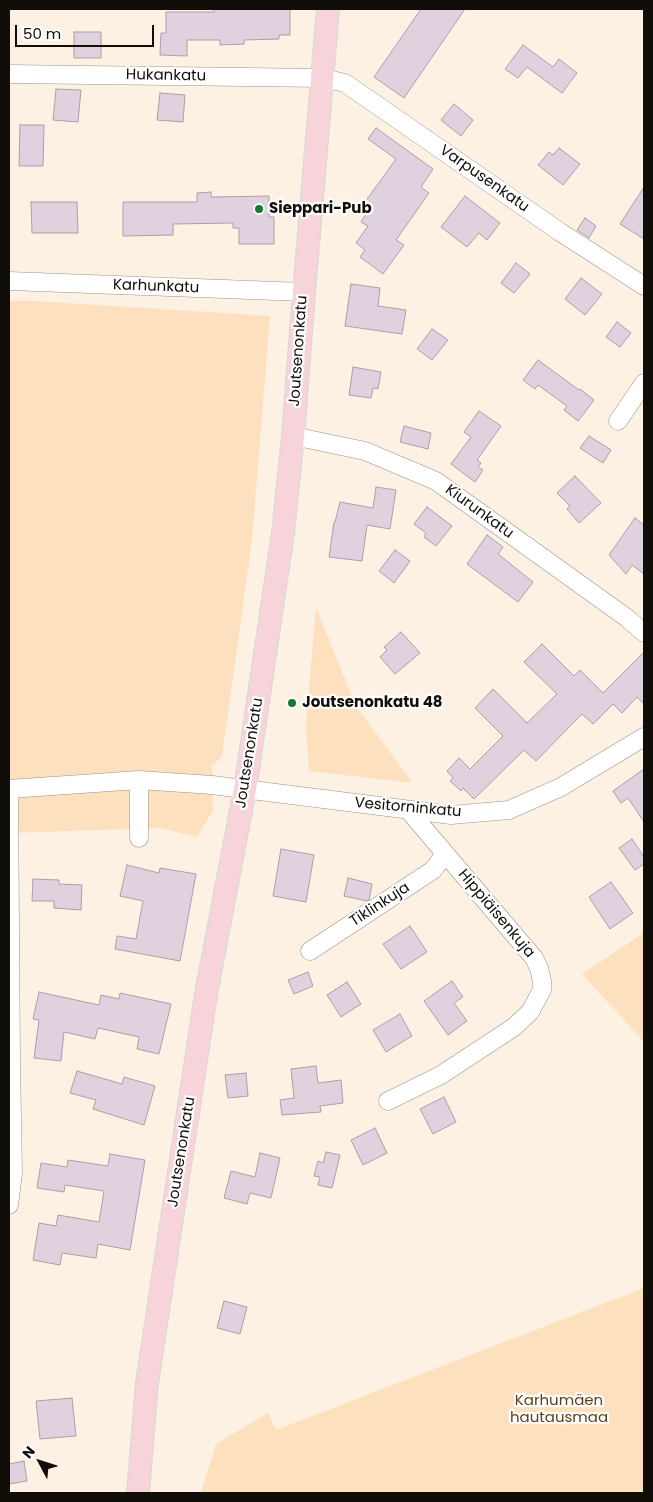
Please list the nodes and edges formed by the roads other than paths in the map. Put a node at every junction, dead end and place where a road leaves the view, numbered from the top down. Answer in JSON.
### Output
{"nodes":[{"id":1,"x":328,"y":9,"type":"edge"},
{"id":2,"x":9,"y":74,"type":"edge"},
{"id":3,"x":323,"y":78,"type":"junction"},
{"id":4,"x":9,"y":281,"type":"edge"},
{"id":5,"x":644,"y":286,"type":"edge"},
{"id":6,"x":304,"y":292,"type":"junction"},
{"id":7,"x":644,"y":383,"type":"edge"},
{"id":8,"x":618,"y":421,"type":"dead end"},
{"id":9,"x":293,"y":436,"type":"junction"},
{"id":10,"x":644,"y":633,"type":"edge"},
{"id":11,"x":644,"y":737,"type":"edge"},
{"id":12,"x":139,"y":780,"type":"junction"},
{"id":13,"x":9,"y":789,"type":"edge"},
{"id":14,"x":245,"y":789,"type":"junction"},
{"id":15,"x":409,"y":811,"type":"junction"},
{"id":16,"x":139,"y":838,"type":"dead end"},
{"id":17,"x":445,"y":854,"type":"junction"},
{"id":18,"x":310,"y":951,"type":"dead end"},
{"id":19,"x":388,"y":1101,"type":"dead end"},
{"id":20,"x":9,"y":1205,"type":"edge"},
{"id":21,"x":138,"y":1493,"type":"edge"}],
"edges":[{"from":1,"to":3,"type":"main road","name":"Joutsenonkatu"},
{"from":2,"to":3,"type":"street","name":"Hukankatu"},
{"from":3,"to":5,"type":"street","name":"Varpusenkatu"},
{"from":3,"to":6,"type":"main road","name":"Joutsenonkatu"},
{"from":4,"to":6,"type":"street","name":"Karhunkatu"},
{"from":6,"to":9,"type":"main road","name":"Joutsenonkatu"},
{"from":7,"to":8,"type":"street"},
{"from":9,"to":10,"type":"street","name":"Kiurunkatu"},
{"from":9,"to":14,"type":"main road","name":"Joutsenonkatu"},
{"from":11,"to":15,"type":"street","name":"Vesitorninkatu"},
{"from":12,"to":13,"type":"street","name":"Vesitorninkatu"},
{"from":12,"to":14,"type":"street","name":"Vesitorninkatu"},
{"from":12,"to":16,"type":"street"},
{"from":13,"to":20,"type":"street"},
{"from":14,"to":15,"type":"street","name":"Vesitorninkatu"},
{"from":14,"to":21,"type":"main road","name":"Joutsenonkatu"},
{"from":15,"to":17,"type":"street","name":"Hippiäisenkuja"},
{"from":17,"to":18,"type":"street","name":"Tiklinkuja"},
{"from":17,"to":19,"type":"street","name":"Hippiäisenkuja"}]}
